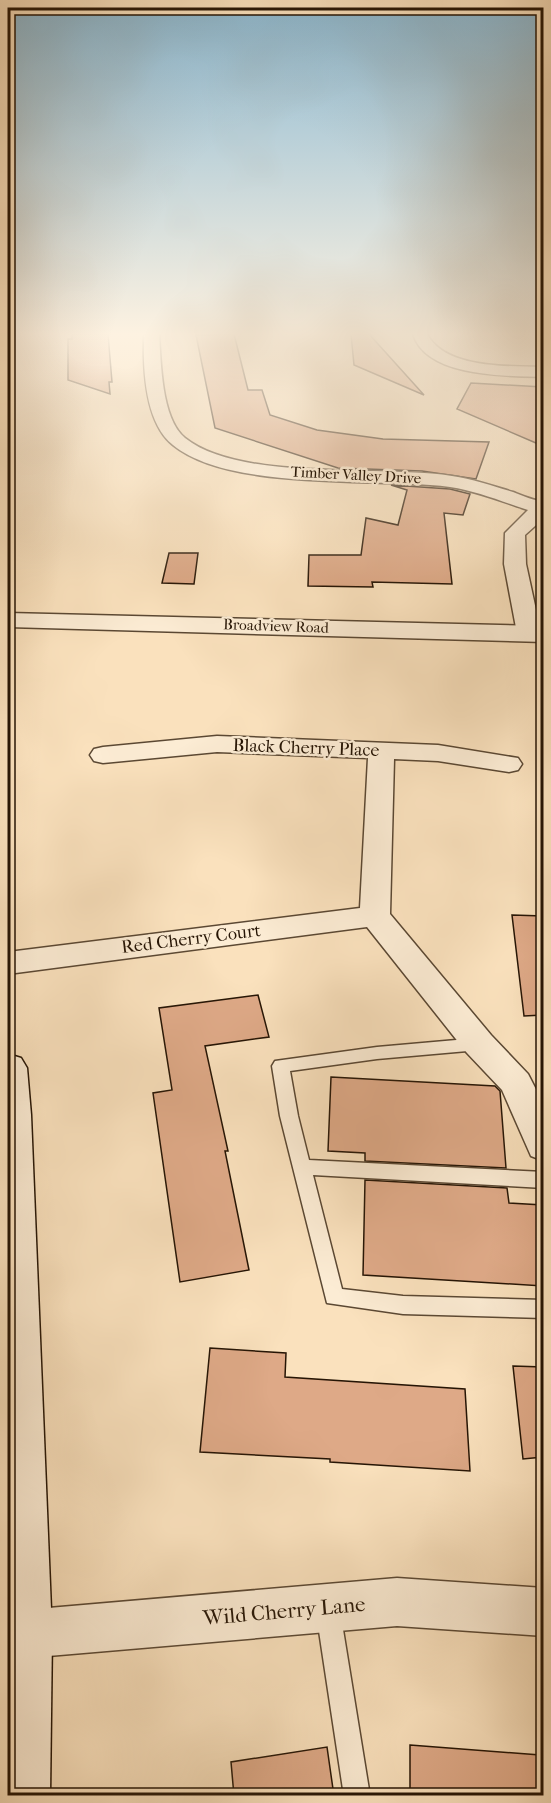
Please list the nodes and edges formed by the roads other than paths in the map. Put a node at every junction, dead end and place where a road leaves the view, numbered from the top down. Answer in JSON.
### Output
{"nodes":[{"id":1,"x":164,"y":418,"type":"edge"},
{"id":2,"x":542,"y":508,"type":"edge"},
{"id":3,"x":8,"y":620,"type":"edge"},
{"id":4,"x":536,"y":634,"type":"edge"},
{"id":5,"x":381,"y":751,"type":"junction"},
{"id":6,"x":103,"y":755,"type":"dead end"},
{"id":7,"x":508,"y":764,"type":"dead end"},
{"id":8,"x":375,"y":916,"type":"junction"},
{"id":9,"x":8,"y":963,"type":"edge"},
{"id":10,"x":479,"y":1044,"type":"junction"},
{"id":11,"x":8,"y":1068,"type":"edge"},
{"id":12,"x":543,"y":1146,"type":"edge"},
{"id":13,"x":303,"y":1167,"type":"junction"},
{"id":14,"x":543,"y":1180,"type":"edge"},
{"id":15,"x":543,"y":1309,"type":"edge"},
{"id":16,"x":328,"y":1608,"type":"junction"},
{"id":17,"x":543,"y":1612,"type":"edge"},
{"id":18,"x":25,"y":1634,"type":"junction"},
{"id":19,"x":21,"y":1796,"type":"edge"},
{"id":20,"x":357,"y":1796,"type":"edge"}],
"edges":[{"from":1,"to":2,"type":"street","name":"Timber Valley Drive"},
{"from":2,"to":4,"type":"street"},
{"from":3,"to":4,"type":"street","name":"Broadview Road"},
{"from":5,"to":6,"type":"street","name":"Black Cherry Place"},
{"from":5,"to":7,"type":"street","name":"Black Cherry Place"},
{"from":5,"to":8,"type":"street"},
{"from":8,"to":9,"type":"street","name":"Red Cherry Court"},
{"from":8,"to":10,"type":"street"},
{"from":10,"to":12,"type":"street"},
{"from":10,"to":13,"type":"lane"},
{"from":11,"to":18,"type":"street"},
{"from":13,"to":14,"type":"lane"},
{"from":13,"to":15,"type":"lane"},
{"from":16,"to":17,"type":"street","name":"Wild Cherry Lane"},
{"from":16,"to":18,"type":"street","name":"Wild Cherry Lane"},
{"from":16,"to":20,"type":"lane"},
{"from":18,"to":19,"type":"street"}]}
